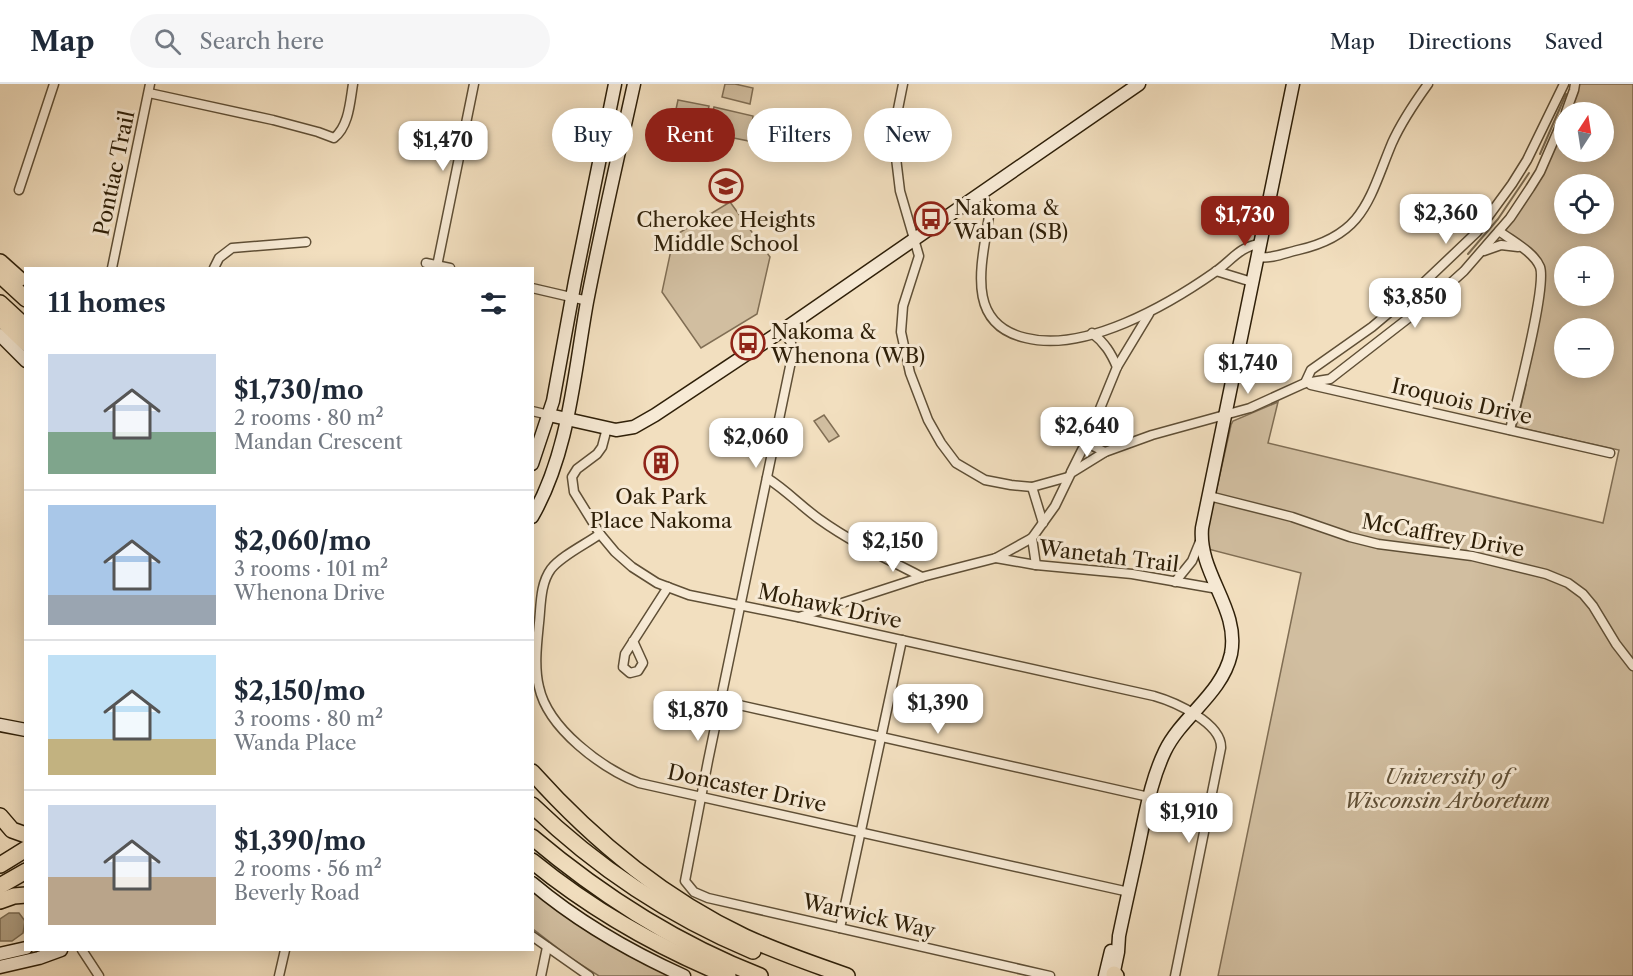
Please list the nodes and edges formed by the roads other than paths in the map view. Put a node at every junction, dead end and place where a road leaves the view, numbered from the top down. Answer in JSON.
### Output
{"nodes":[{"id":1,"x":54,"y":84,"type":"edge"},
{"id":2,"x":353,"y":84,"type":"edge"},
{"id":3,"x":474,"y":84,"type":"edge"},
{"id":4,"x":615,"y":84,"type":"edge"},
{"id":5,"x":634,"y":84,"type":"edge"},
{"id":6,"x":903,"y":84,"type":"edge"},
{"id":7,"x":1139,"y":84,"type":"edge"},
{"id":8,"x":1293,"y":84,"type":"edge"},
{"id":9,"x":1428,"y":84,"type":"edge"},
{"id":10,"x":1564,"y":84,"type":"edge"},
{"id":11,"x":1575,"y":84,"type":"edge"},
{"id":12,"x":150,"y":88,"type":"edge"},
{"id":13,"x":1126,"y":88,"type":"edge"},
{"id":14,"x":1570,"y":102,"type":"edge"},
{"id":15,"x":1554,"y":140,"type":"edge"},
{"id":16,"x":19,"y":190,"type":"dead end"},
{"id":17,"x":981,"y":193,"type":"junction"},
{"id":18,"x":1499,"y":231,"type":"junction"},
{"id":19,"x":916,"y":238,"type":"junction"},
{"id":20,"x":306,"y":242,"type":"dead end"},
{"id":21,"x":1260,"y":244,"type":"junction"},
{"id":22,"x":1520,"y":247,"type":"junction"},
{"id":23,"x":1480,"y":253,"type":"junction"},
{"id":24,"x":1258,"y":257,"type":"junction"},
{"id":25,"x":0,"y":262,"type":"edge"},
{"id":26,"x":426,"y":263,"type":"dead end"},
{"id":27,"x":437,"y":266,"type":"junction"},
{"id":28,"x":112,"y":267,"type":"edge"},
{"id":29,"x":214,"y":267,"type":"edge"},
{"id":30,"x":444,"y":267,"type":"edge"},
{"id":31,"x":1216,"y":271,"type":"junction"},
{"id":32,"x":0,"y":275,"type":"edge"},
{"id":33,"x":1252,"y":282,"type":"junction"},
{"id":34,"x":24,"y":283,"type":"edge"},
{"id":35,"x":534,"y":288,"type":"edge"},
{"id":36,"x":24,"y":297,"type":"edge"},
{"id":37,"x":572,"y":297,"type":"junction"},
{"id":38,"x":588,"y":301,"type":"junction"},
{"id":39,"x":0,"y":303,"type":"edge"},
{"id":40,"x":1149,"y":314,"type":"junction"},
{"id":41,"x":0,"y":318,"type":"edge"},
{"id":42,"x":24,"y":325,"type":"edge"},
{"id":43,"x":783,"y":330,"type":"junction"},
{"id":44,"x":1092,"y":333,"type":"junction"},
{"id":45,"x":0,"y":335,"type":"edge"},
{"id":46,"x":24,"y":341,"type":"edge"},
{"id":47,"x":24,"y":359,"type":"edge"},
{"id":48,"x":1117,"y":368,"type":"junction"},
{"id":49,"x":1305,"y":383,"type":"junction"},
{"id":50,"x":534,"y":411,"type":"edge"},
{"id":51,"x":549,"y":415,"type":"junction"},
{"id":52,"x":1225,"y":416,"type":"junction"},
{"id":53,"x":566,"y":419,"type":"junction"},
{"id":54,"x":607,"y":428,"type":"junction"},
{"id":55,"x":1510,"y":430,"type":"junction"},
{"id":56,"x":1088,"y":438,"type":"junction"},
{"id":57,"x":1106,"y":452,"type":"junction"},
{"id":58,"x":1610,"y":453,"type":"dead end"},
{"id":59,"x":534,"y":458,"type":"edge"},
{"id":60,"x":1069,"y":475,"type":"junction"},
{"id":61,"x":768,"y":478,"type":"junction"},
{"id":62,"x":1032,"y":487,"type":"junction"},
{"id":63,"x":1209,"y":496,"type":"junction"},
{"id":64,"x":534,"y":513,"type":"edge"},
{"id":65,"x":1043,"y":523,"type":"junction"},
{"id":66,"x":600,"y":534,"type":"junction"},
{"id":67,"x":1032,"y":538,"type":"junction"},
{"id":68,"x":1201,"y":539,"type":"junction"},
{"id":69,"x":996,"y":558,"type":"junction"},
{"id":70,"x":1036,"y":565,"type":"junction"},
{"id":71,"x":921,"y":577,"type":"junction"},
{"id":72,"x":1176,"y":582,"type":"junction"},
{"id":73,"x":668,"y":587,"type":"junction"},
{"id":74,"x":1218,"y":589,"type":"junction"},
{"id":75,"x":741,"y":605,"type":"junction"},
{"id":76,"x":798,"y":617,"type":"junction"},
{"id":77,"x":902,"y":640,"type":"junction"},
{"id":78,"x":633,"y":641,"type":"dead end"},
{"id":79,"x":1633,"y":666,"type":"edge"},
{"id":80,"x":721,"y":701,"type":"junction"},
{"id":81,"x":1192,"y":714,"type":"junction"},
{"id":82,"x":0,"y":725,"type":"edge"},
{"id":83,"x":24,"y":730,"type":"edge"},
{"id":84,"x":882,"y":736,"type":"junction"},
{"id":85,"x":534,"y":774,"type":"edge"},
{"id":86,"x":701,"y":796,"type":"junction"},
{"id":87,"x":1149,"y":797,"type":"junction"},
{"id":88,"x":534,"y":807,"type":"edge"},
{"id":89,"x":0,"y":816,"type":"edge"},
{"id":90,"x":861,"y":831,"type":"junction"},
{"id":91,"x":24,"y":834,"type":"edge"},
{"id":92,"x":534,"y":839,"type":"edge"},
{"id":93,"x":24,"y":850,"type":"edge"},
{"id":94,"x":534,"y":863,"type":"edge"},
{"id":95,"x":0,"y":865,"type":"edge"},
{"id":96,"x":24,"y":872,"type":"edge"},
{"id":97,"x":534,"y":884,"type":"edge"},
{"id":98,"x":0,"y":886,"type":"edge"},
{"id":99,"x":1129,"y":892,"type":"junction"},
{"id":100,"x":24,"y":895,"type":"edge"},
{"id":101,"x":0,"y":901,"type":"edge"},
{"id":102,"x":840,"y":928,"type":"junction"},
{"id":103,"x":534,"y":938,"type":"edge"},
{"id":104,"x":534,"y":943,"type":"edge"},
{"id":105,"x":545,"y":946,"type":"junction"},
{"id":106,"x":24,"y":948,"type":"edge"},
{"id":107,"x":58,"y":951,"type":"edge"},
{"id":108,"x":83,"y":951,"type":"edge"},
{"id":109,"x":285,"y":951,"type":"edge"},
{"id":110,"x":0,"y":954,"type":"edge"},
{"id":111,"x":0,"y":966,"type":"edge"},
{"id":112,"x":666,"y":972,"type":"edge"},
{"id":113,"x":99,"y":976,"type":"edge"},
{"id":114,"x":279,"y":976,"type":"edge"},
{"id":115,"x":541,"y":976,"type":"edge"},
{"id":116,"x":589,"y":976,"type":"edge"},
{"id":117,"x":684,"y":976,"type":"edge"},
{"id":118,"x":728,"y":976,"type":"edge"},
{"id":119,"x":760,"y":976,"type":"edge"},
{"id":120,"x":821,"y":976,"type":"edge"},
{"id":121,"x":847,"y":976,"type":"edge"},
{"id":122,"x":1050,"y":976,"type":"edge"},
{"id":123,"x":1112,"y":976,"type":"edge"},
{"id":124,"x":1175,"y":976,"type":"edge"}],
"edges":[{"from":1,"to":16,"type":"street"},
{"from":2,"to":12,"type":"street"},
{"from":3,"to":27,"type":"street"},
{"from":4,"to":37,"type":"main road"},
{"from":5,"to":38,"type":"main road"},
{"from":6,"to":19,"type":"street"},
{"from":7,"to":13,"type":"main road"},
{"from":8,"to":21,"type":"main road"},
{"from":9,"to":24,"type":"street"},
{"from":10,"to":49,"type":"street"},
{"from":11,"to":14,"type":"street"},
{"from":12,"to":28,"type":"street","name":"Pontiac Trail"},
{"from":13,"to":17,"type":"main road"},
{"from":15,"to":18,"type":"street"},
{"from":17,"to":19,"type":"main road"},
{"from":17,"to":44,"type":"street"},
{"from":18,"to":22,"type":"street"},
{"from":18,"to":23,"type":"street"},
{"from":19,"to":43,"type":"main road"},
{"from":19,"to":62,"type":"street"},
{"from":20,"to":29,"type":"street"},
{"from":21,"to":24,"type":"main road"},
{"from":21,"to":31,"type":"street"},
{"from":22,"to":23,"type":"street"},
{"from":22,"to":55,"type":"street"},
{"from":23,"to":49,"type":"street"},
{"from":24,"to":33,"type":"main road"},
{"from":25,"to":34,"type":"highway"},
{"from":26,"to":27,"type":"street"},
{"from":27,"to":30,"type":"street"},
{"from":31,"to":33,"type":"street"},
{"from":31,"to":40,"type":"street"},
{"from":32,"to":36,"type":"highway"},
{"from":33,"to":52,"type":"main road"},
{"from":35,"to":37,"type":"street"},
{"from":37,"to":38,"type":"street"},
{"from":37,"to":51,"type":"main road"},
{"from":38,"to":53,"type":"main road"},
{"from":39,"to":42,"type":"highway"},
{"from":40,"to":44,"type":"street"},
{"from":40,"to":48,"type":"street"},
{"from":41,"to":46,"type":"highway"},
{"from":43,"to":54,"type":"main road"},
{"from":43,"to":61,"type":"street"},
{"from":44,"to":48,"type":"street"},
{"from":45,"to":47,"type":"main road"},
{"from":48,"to":56,"type":"street"},
{"from":49,"to":52,"type":"street"},
{"from":49,"to":55,"type":"street","name":"Iroquois Drive"},
{"from":50,"to":51,"type":"street"},
{"from":51,"to":53,"type":"main road"},
{"from":51,"to":59,"type":"main road"},
{"from":52,"to":57,"type":"street"},
{"from":52,"to":63,"type":"main road"},
{"from":53,"to":54,"type":"main road"},
{"from":53,"to":64,"type":"main road"},
{"from":54,"to":66,"type":"street","name":"Mohawk Drive"},
{"from":55,"to":58,"type":"street","name":"Iroquois Drive"},
{"from":56,"to":57,"type":"street"},
{"from":56,"to":60,"type":"street"},
{"from":57,"to":60,"type":"street"},
{"from":60,"to":62,"type":"street"},
{"from":60,"to":65,"type":"street"},
{"from":61,"to":71,"type":"street"},
{"from":61,"to":75,"type":"street"},
{"from":62,"to":65,"type":"street"},
{"from":63,"to":68,"type":"main road"},
{"from":63,"to":79,"type":"street","name":"McCaffrey Drive"},
{"from":65,"to":67,"type":"street"},
{"from":66,"to":73,"type":"street","name":"Mohawk Drive"},
{"from":66,"to":86,"type":"street","name":"Doncaster Drive"},
{"from":67,"to":69,"type":"street"},
{"from":67,"to":70,"type":"street"},
{"from":68,"to":72,"type":"street"},
{"from":68,"to":74,"type":"main road"},
{"from":69,"to":70,"type":"street","name":"Wanetah Trail"},
{"from":69,"to":71,"type":"street"},
{"from":70,"to":72,"type":"street","name":"Wanetah Trail"},
{"from":71,"to":76,"type":"street"},
{"from":72,"to":74,"type":"street","name":"Wanetah Trail"},
{"from":73,"to":75,"type":"street","name":"Mohawk Drive"},
{"from":73,"to":78,"type":"street"},
{"from":74,"to":81,"type":"main road"},
{"from":75,"to":76,"type":"street","name":"Mohawk Drive"},
{"from":75,"to":80,"type":"street"},
{"from":76,"to":77,"type":"street","name":"Mohawk Drive"},
{"from":77,"to":81,"type":"street","name":"Mohawk Drive"},
{"from":77,"to":84,"type":"street"},
{"from":80,"to":84,"type":"street"},
{"from":80,"to":86,"type":"street"},
{"from":81,"to":87,"type":"main road"},
{"from":81,"to":124,"type":"street","name":"Mohawk Drive"},
{"from":82,"to":83,"type":"main road"},
{"from":84,"to":87,"type":"street"},
{"from":84,"to":90,"type":"street"},
{"from":85,"to":121,"type":"highway"},
{"from":86,"to":90,"type":"street","name":"Doncaster Drive"},
{"from":86,"to":102,"type":"street","name":"Warwick Way"},
{"from":87,"to":99,"type":"main road"},
{"from":88,"to":120,"type":"highway"},
{"from":89,"to":91,"type":"highway"},
{"from":90,"to":99,"type":"street","name":"Doncaster Drive"},
{"from":90,"to":102,"type":"street"},
{"from":92,"to":119,"type":"highway"},
{"from":93,"to":95,"type":"highway"},
{"from":94,"to":118,"type":"highway"},
{"from":96,"to":98,"type":"highway"},
{"from":97,"to":112,"type":"main road"},
{"from":99,"to":123,"type":"main road"},
{"from":100,"to":101,"type":"highway"},
{"from":102,"to":122,"type":"street","name":"Warwick Way"},
{"from":103,"to":105,"type":"street"},
{"from":104,"to":105,"type":"street"},
{"from":105,"to":115,"type":"street"},
{"from":105,"to":116,"type":"street"},
{"from":106,"to":110,"type":"main road"},
{"from":107,"to":111,"type":"main road"},
{"from":108,"to":113,"type":"street"},
{"from":109,"to":114,"type":"street"},
{"from":112,"to":117,"type":"main road"}]}
